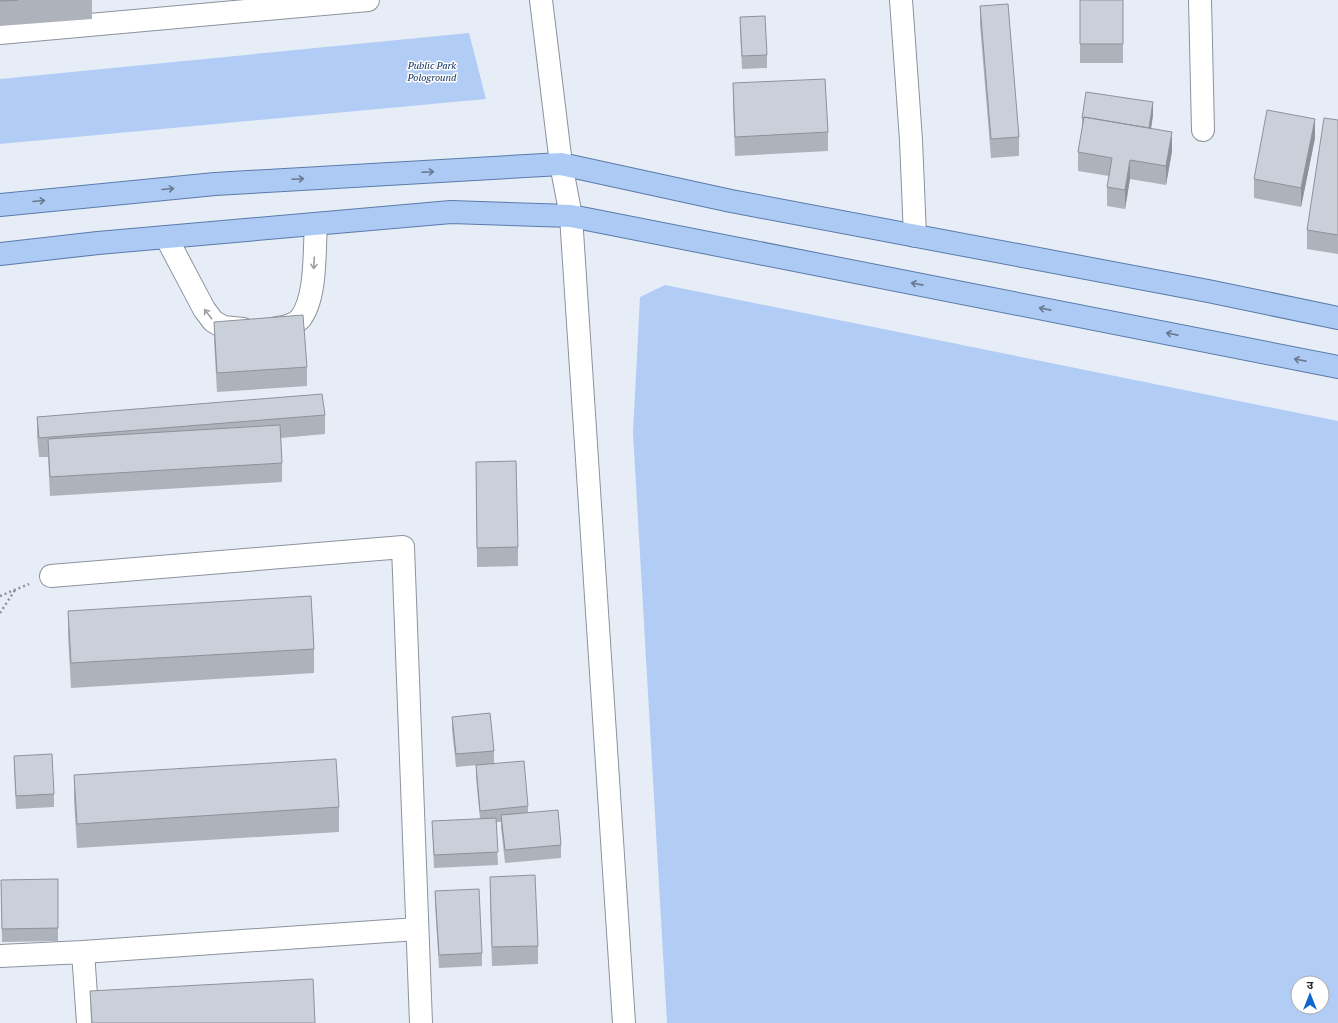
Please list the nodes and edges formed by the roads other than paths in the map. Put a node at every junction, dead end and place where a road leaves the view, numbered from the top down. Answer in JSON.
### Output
{"nodes":[{"id":1,"x":368,"y":0,"type":"edge"},
{"id":2,"x":541,"y":0,"type":"edge"},
{"id":3,"x":901,"y":0,"type":"edge"},
{"id":4,"x":1200,"y":0,"type":"edge"},
{"id":5,"x":0,"y":33,"type":"edge"},
{"id":6,"x":1203,"y":130,"type":"dead end"},
{"id":7,"x":561,"y":164,"type":"junction"},
{"id":8,"x":0,"y":205,"type":"edge"},
{"id":9,"x":571,"y":216,"type":"junction"},
{"id":10,"x":316,"y":224,"type":"junction"},
{"id":11,"x":915,"y":236,"type":"junction"},
{"id":12,"x":166,"y":237,"type":"junction"},
{"id":13,"x":0,"y":254,"type":"edge"},
{"id":14,"x":1338,"y":318,"type":"edge"},
{"id":15,"x":1338,"y":367,"type":"edge"},
{"id":16,"x":51,"y":576,"type":"road end"},
{"id":17,"x":417,"y":929,"type":"junction"},
{"id":18,"x":83,"y":952,"type":"junction"},
{"id":19,"x":0,"y":956,"type":"edge"},
{"id":20,"x":88,"y":1023,"type":"edge"},
{"id":21,"x":421,"y":1023,"type":"edge"},
{"id":22,"x":624,"y":1023,"type":"edge"}],
"edges":[{"from":1,"to":5,"type":"street"},
{"from":2,"to":7,"type":"street"},
{"from":3,"to":11,"type":"street"},
{"from":4,"to":6,"type":"street"},
{"from":8,"to":7,"type":"main road","one_way":true},
{"from":7,"to":9,"type":"street"},
{"from":7,"to":11,"type":"main road"},
{"from":9,"to":10,"type":"main road"},
{"from":15,"to":9,"type":"main road","one_way":true},
{"from":9,"to":22,"type":"street"},
{"from":10,"to":12,"type":"main road"},
{"from":10,"to":12,"type":"street","one_way":true},
{"from":11,"to":14,"type":"main road"},
{"from":12,"to":13,"type":"main road"},
{"from":16,"to":17,"type":"street"},
{"from":17,"to":18,"type":"street"},
{"from":17,"to":21,"type":"street"},
{"from":18,"to":19,"type":"street"},
{"from":18,"to":20,"type":"street"}]}
